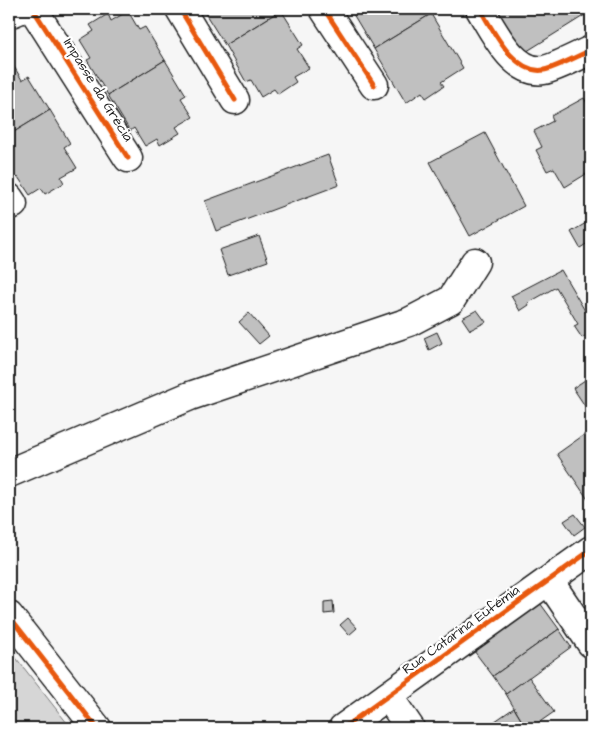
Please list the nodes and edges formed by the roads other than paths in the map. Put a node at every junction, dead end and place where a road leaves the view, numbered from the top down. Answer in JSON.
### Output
{"nodes":[{"id":1,"x":21,"y":9,"type":"edge"},
{"id":2,"x":33,"y":9,"type":"edge"},
{"id":3,"x":180,"y":9,"type":"edge"},
{"id":4,"x":324,"y":9,"type":"edge"},
{"id":5,"x":480,"y":9,"type":"edge"},
{"id":6,"x":9,"y":14,"type":"edge"},
{"id":7,"x":591,"y":50,"type":"edge"},
{"id":8,"x":374,"y":85,"type":"dead end"},
{"id":9,"x":235,"y":100,"type":"dead end"},
{"id":10,"x":128,"y":158,"type":"dead end"},
{"id":11,"x":475,"y":262,"type":"dead end"},
{"id":12,"x":9,"y":473,"type":"edge"},
{"id":13,"x":591,"y":550,"type":"edge"},
{"id":14,"x":549,"y":581,"type":"junction"},
{"id":15,"x":9,"y":616,"type":"edge"},
{"id":16,"x":591,"y":643,"type":"edge"},
{"id":17,"x":388,"y":696,"type":"junction"},
{"id":18,"x":97,"y":728,"type":"edge"},
{"id":19,"x":343,"y":728,"type":"edge"},
{"id":20,"x":410,"y":728,"type":"edge"}],
"edges":[{"from":1,"to":6,"type":"street"},
{"from":2,"to":10,"type":"street","name":"Impasse da Grécia"},
{"from":3,"to":9,"type":"street"},
{"from":4,"to":8,"type":"street"},
{"from":5,"to":7,"type":"street"},
{"from":11,"to":12,"type":"street"},
{"from":13,"to":14,"type":"street","name":"Rua Catarina Eufémia"},
{"from":14,"to":16,"type":"street"},
{"from":14,"to":17,"type":"street","name":"Rua Catarina Eufémia"},
{"from":15,"to":18,"type":"street"},
{"from":17,"to":19,"type":"street","name":"Rua Catarina Eufémia"},
{"from":17,"to":20,"type":"street"}]}
